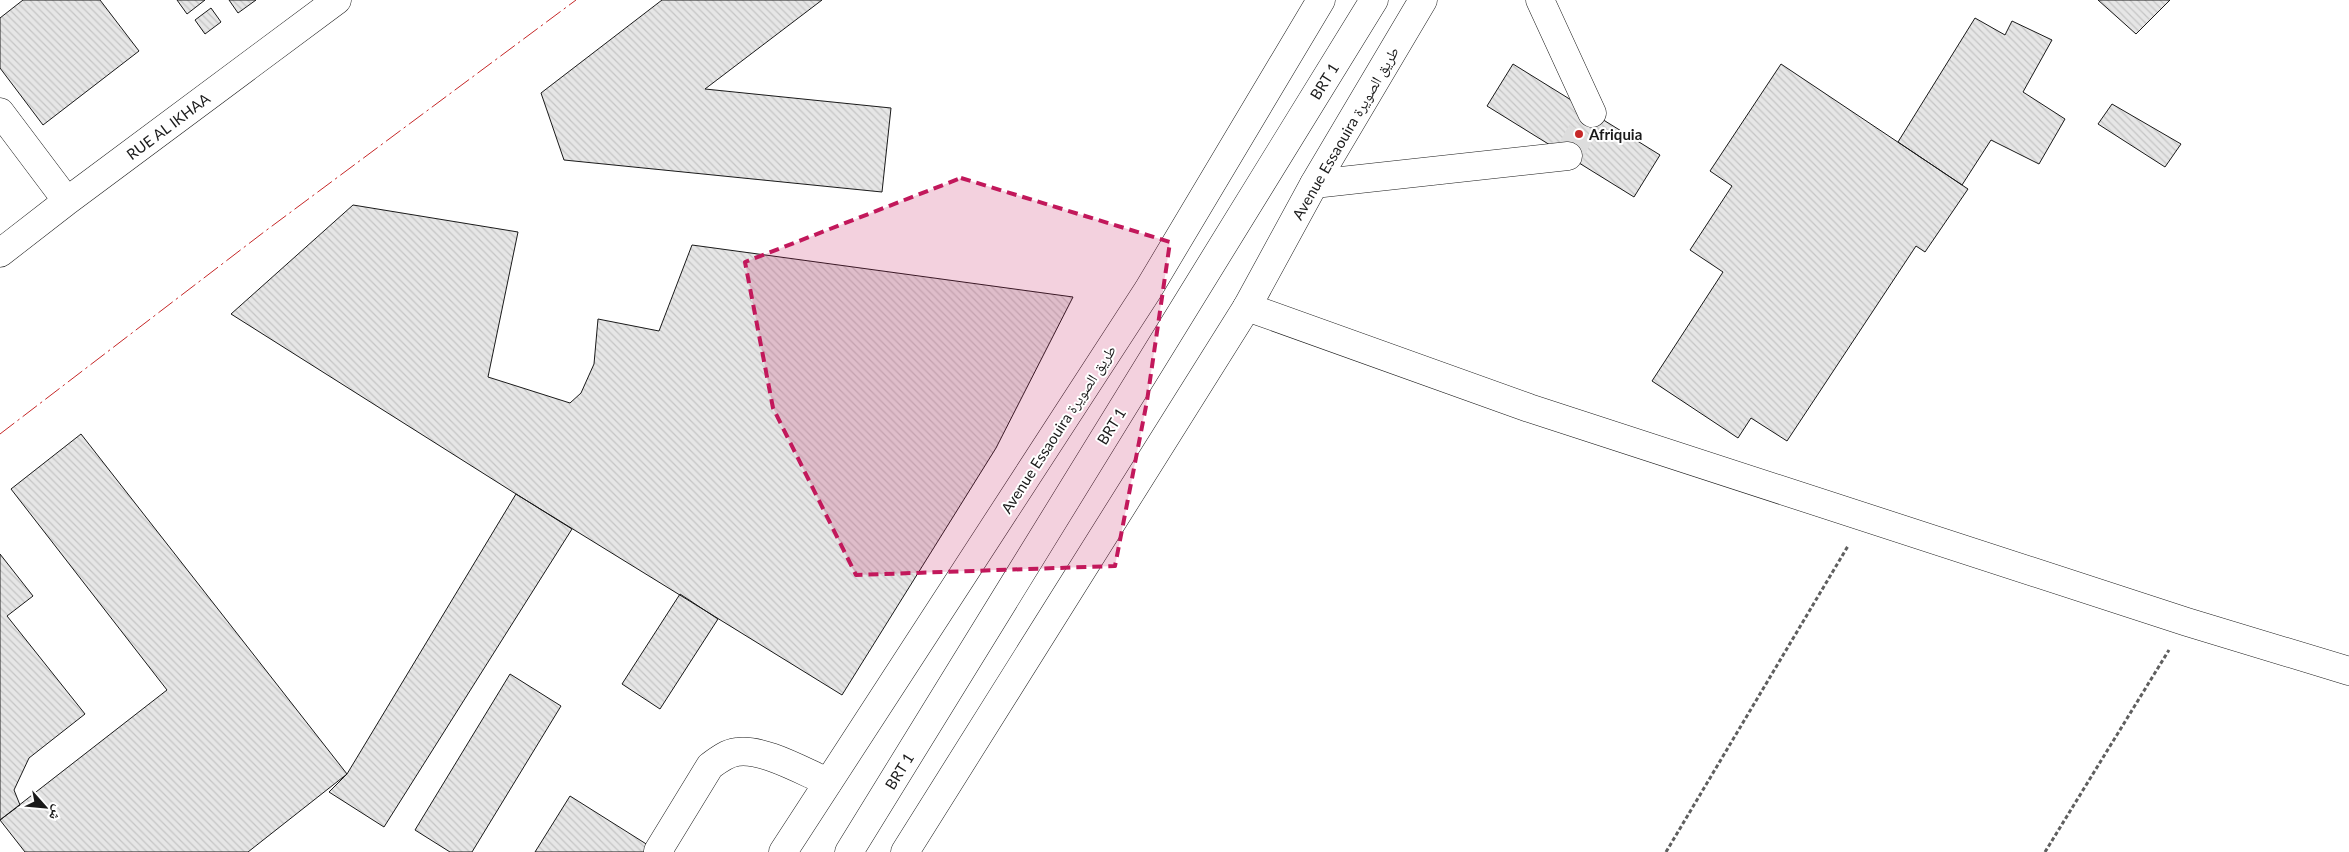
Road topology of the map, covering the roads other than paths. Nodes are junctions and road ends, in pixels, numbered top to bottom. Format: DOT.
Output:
graph roads {
  1 [pos="337,0"];
  2 [pos="1321,0"];
  3 [pos="1374,0"];
  4 [pos="1423,0"];
  5 [pos="1540,0"];
  6 [pos="0,112"];
  7 [pos="1592,113"];
  8 [pos="1568,156"];
  9 [pos="1314,184"];
  10 [pos="67,201"];
  11 [pos="0,253"];
  12 [pos="1246,307"];
  13 [pos="2349,671"];
  14 [pos="828,782"];
  15 [pos="658,851"];
  16 [pos="783,852"];
  17 [pos="849,852"];
  18 [pos="905,852"];
  1 -- 10 [label="main road, RUE AL IKHAA"];
  2 -- 14 [label="main road, Avenue Essaouira طريق الصويرة"];
  3 -- 17 [label="main road, BRT 1"];
  4 -- 9 [label="main road, Avenue Essaouira طريق الصويرة"];
  5 -- 7 [label="main road"];
  6 -- 10 [label="main road"];
  8 -- 9 [label="main road"];
  9 -- 12 [label="main road, Avenue Essaouira طريق الصويرة"];
  10 -- 11 [label="main road, RUE AL IKHAA"];
  12 -- 13 [label="main road"];
  12 -- 18 [label="main road, Avenue Essaouira طريق الصويرة"];
  14 -- 15 [label="main road"];
  14 -- 16 [label="main road, Avenue Essaouira طريق الصويرة"];
}
